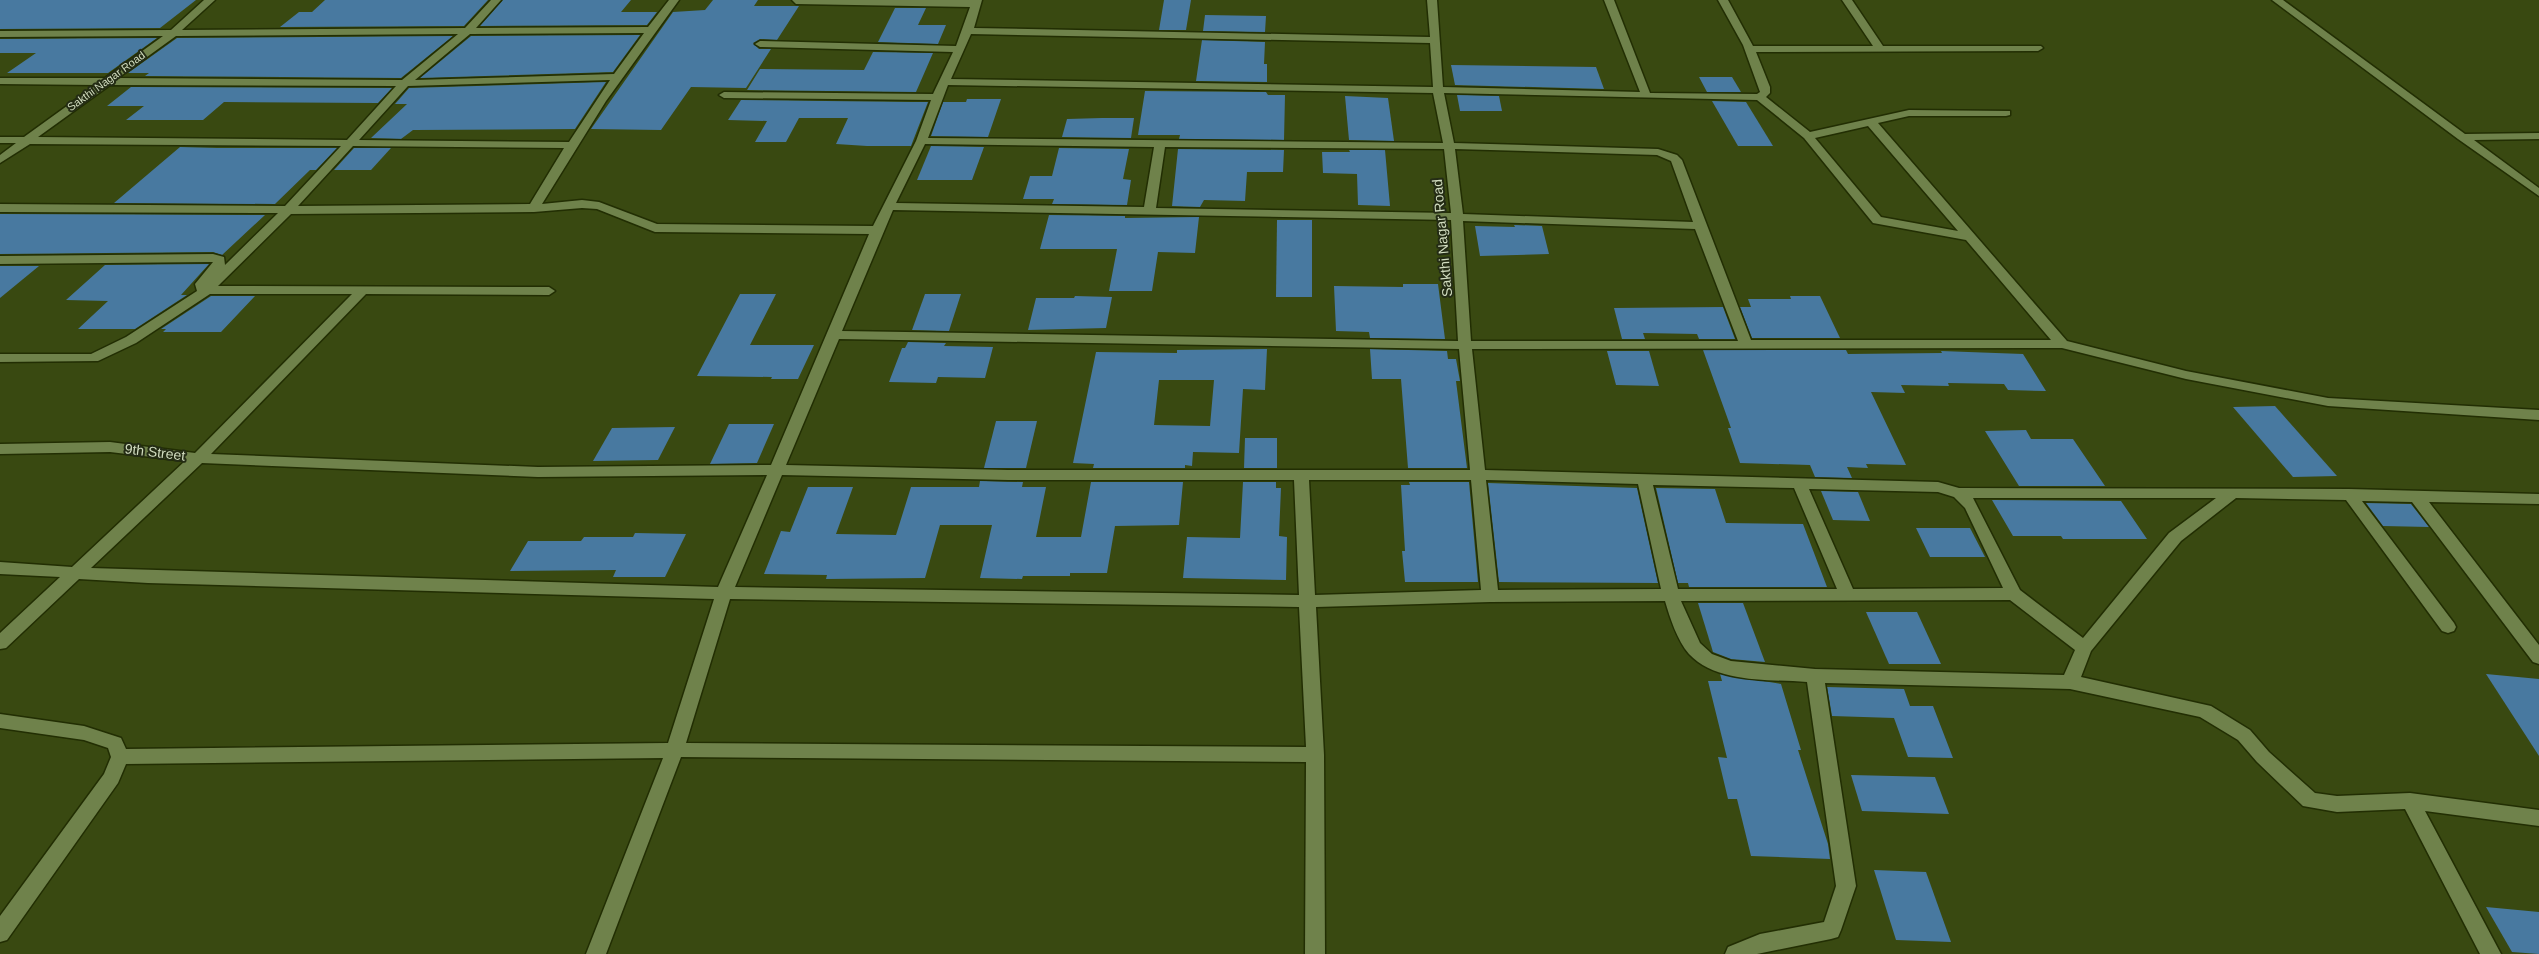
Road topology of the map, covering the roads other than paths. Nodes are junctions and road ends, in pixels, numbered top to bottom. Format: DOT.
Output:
graph roads {
  1 [pos="210,0"];
  2 [pos="496,0"];
  3 [pos="674,0"];
  4 [pos="1432,0"];
  5 [pos="1609,0"];
  6 [pos="1723,0"];
  7 [pos="1847,0"];
  8 [pos="2277,0"];
  9 [pos="796,1"];
  10 [pos="976,2"];
  11 [pos="650,30"];
  12 [pos="468,31"];
  13 [pos="968,31"];
  14 [pos="0,34"];
  15 [pos="172,34"];
  16 [pos="1434,40"];
  17 [pos="760,44"];
  18 [pos="1878,47"];
  19 [pos="2038,48"];
  20 [pos="960,49"];
  21 [pos="1750,49"];
  22 [pos="616,77"];
  23 [pos="0,81"];
  24 [pos="106,82"];
  25 [pos="945,82"];
  26 [pos="405,83"];
  27 [pos="1438,90"];
  28 [pos="724,95"];
  29 [pos="1646,95"];
  30 [pos="937,97"];
  31 [pos="1759,97"];
  32 [pos="2006,113"];
  33 [pos="1870,120"];
  34 [pos="1808,136"];
  35 [pos="2539,136"];
  36 [pos="2462,138"];
  37 [pos="0,140"];
  38 [pos="27,140"];
  39 [pos="921,141"];
  40 [pos="1160,143"];
  41 [pos="347,145"];
  42 [pos="570,145"];
  43 [pos="1449,146"];
  44 [pos="0,160"];
  45 [pos="2539,193"];
  46 [pos="890,206"];
  47 [pos="0,208"];
  48 [pos="534,208"];
  49 [pos="288,210"];
  50 [pos="1150,210"];
  51 [pos="1457,217"];
  52 [pos="1700,226"];
  53 [pos="876,230"];
  54 [pos="1970,237"];
  55 [pos="0,260"];
  56 [pos="207,290"];
  57 [pos="363,290"];
  58 [pos="549,291"];
  59 [pos="834,335"];
  60 [pos="2062,344"];
  61 [pos="1465,345"];
  62 [pos="1746,345"];
  63 [pos="0,358"];
  64 [pos="2539,415"];
  65 [pos="0,449"];
  66 [pos="198,458"];
  67 [pos="776,470"];
  68 [pos="1301,474"];
  69 [pos="1477,474"];
  70 [pos="1644,478"];
  71 [pos="1799,483"];
  72 [pos="1959,493"];
  73 [pos="2233,493"];
  74 [pos="2349,494"];
  75 [pos="2416,498"];
  76 [pos="2539,499"];
  77 [pos="0,568"];
  78 [pos="72,573"];
  79 [pos="724,593"];
  80 [pos="1848,594"];
  81 [pos="2014,594"];
  82 [pos="1670,595"];
  83 [pos="1490,596"];
  84 [pos="1308,601"];
  85 [pos="2448,627"];
  86 [pos="0,642"];
  87 [pos="2084,648"];
  88 [pos="2539,657"];
  89 [pos="1815,676"];
  90 [pos="2070,682"];
  91 [pos="0,721"];
  92 [pos="675,750"];
  93 [pos="1315,755"];
  94 [pos="120,758"];
  95 [pos="2410,801"];
  96 [pos="2539,818"];
  97 [pos="0,933"];
  98 [pos="596,954"];
  99 [pos="1316,954"];
  100 [pos="1735,954"];
  101 [pos="2491,954"];
  1 -- 15 [label="street, Sakthi Nagar Road"];
  2 -- 12 [label="street"];
  3 -- 11 [label="street"];
  4 -- 16 [label="street, Sakthi Nagar Road"];
  5 -- 29 [label="street"];
  6 -- 21 [label="street"];
  7 -- 18 [label="street"];
  8 -- 36 [label="street"];
  9 -- 10 [label="street"];
  10 -- 13 [label="street"];
  11 -- 12 [label="street"];
  11 -- 22 [label="street"];
  12 -- 15 [label="street"];
  12 -- 26 [label="street"];
  13 -- 16 [label="street"];
  13 -- 20 [label="street"];
  14 -- 15 [label="street"];
  15 -- 24 [label="street, Sakthi Nagar Road"];
  16 -- 27 [label="street, Sakthi Nagar Road"];
  17 -- 20 [label="street"];
  18 -- 19 [label="street"];
  18 -- 21 [label="street"];
  20 -- 25 [label="street"];
  21 -- 31 [label="street"];
  22 -- 26 [label="street"];
  22 -- 42 [label="street"];
  23 -- 24 [label="street"];
  24 -- 26 [label="street"];
  24 -- 38 [label="street, Sakthi Nagar Road"];
  25 -- 27 [label="street"];
  25 -- 30 [label="street"];
  26 -- 41 [label="street"];
  27 -- 29 [label="street"];
  27 -- 43 [label="street, Sakthi Nagar Road"];
  28 -- 30 [label="street"];
  29 -- 31 [label="street"];
  30 -- 39 [label="street"];
  31 -- 34 [label="street"];
  32 -- 33 [label="street"];
  33 -- 34 [label="street"];
  33 -- 54 [label="street"];
  34 -- 54 [label="street"];
  35 -- 36 [label="street"];
  36 -- 45 [label="street"];
  37 -- 38 [label="street"];
  38 -- 41 [label="street"];
  38 -- 44 [label="street, Sakthi Nagar Road"];
  39 -- 40 [label="street"];
  39 -- 46 [label="street"];
  40 -- 43 [label="street"];
  40 -- 50 [label="street"];
  41 -- 42 [label="street"];
  41 -- 49 [label="street"];
  42 -- 48 [label="street"];
  43 -- 51 [label="street, Sakthi Nagar Road"];
  43 -- 52 [label="street"];
  46 -- 50 [label="street"];
  46 -- 53 [label="street"];
  47 -- 49 [label="street"];
  48 -- 49 [label="street"];
  48 -- 53 [label="street"];
  49 -- 56 [label="street"];
  50 -- 51 [label="street"];
  51 -- 52 [label="street"];
  51 -- 61 [label="street, Sakthi Nagar Road"];
  52 -- 62 [label="street"];
  53 -- 59 [label="street"];
  54 -- 60 [label="street"];
  55 -- 56 [label="street"];
  56 -- 57 [label="street"];
  56 -- 63 [label="street"];
  57 -- 58 [label="street"];
  57 -- 66 [label="street"];
  59 -- 61 [label="street"];
  59 -- 67 [label="street"];
  60 -- 62 [label="street"];
  60 -- 64 [label="street"];
  61 -- 62 [label="street"];
  61 -- 69 [label="street, Sakthi Nagar Road"];
  65 -- 66 [label="street, 9th Street"];
  66 -- 67 [label="street"];
  66 -- 78 [label="street, 9th Street"];
  67 -- 68 [label="street"];
  67 -- 79 [label="street"];
  68 -- 69 [label="street"];
  68 -- 84 [label="street"];
  69 -- 70 [label="street"];
  69 -- 83 [label="street, Sakthi Nagar Road"];
  70 -- 71 [label="street"];
  70 -- 82 [label="street"];
  71 -- 72 [label="street"];
  71 -- 80 [label="street"];
  72 -- 73 [label="street"];
  72 -- 81 [label="street"];
  73 -- 74 [label="street"];
  73 -- 87 [label="street"];
  74 -- 75 [label="street"];
  74 -- 85 [label="street"];
  75 -- 76 [label="street"];
  75 -- 88 [label="street"];
  77 -- 78 [label="street"];
  78 -- 79 [label="street"];
  78 -- 86 [label="street, 9th Street"];
  79 -- 84 [label="street"];
  79 -- 92 [label="street"];
  80 -- 81 [label="street"];
  80 -- 82 [label="street"];
  81 -- 87 [label="street"];
  82 -- 83 [label="street"];
  82 -- 89 [label="street"];
  83 -- 84 [label="street"];
  84 -- 93 [label="street"];
  87 -- 90 [label="street"];
  89 -- 90 [label="street"];
  89 -- 100 [label="street"];
  90 -- 95 [label="street"];
  91 -- 94 [label="street"];
  92 -- 93 [label="street"];
  92 -- 94 [label="street"];
  92 -- 98 [label="street"];
  93 -- 99 [label="street"];
  94 -- 97 [label="street"];
  95 -- 96 [label="street"];
  95 -- 101 [label="street"];
}
